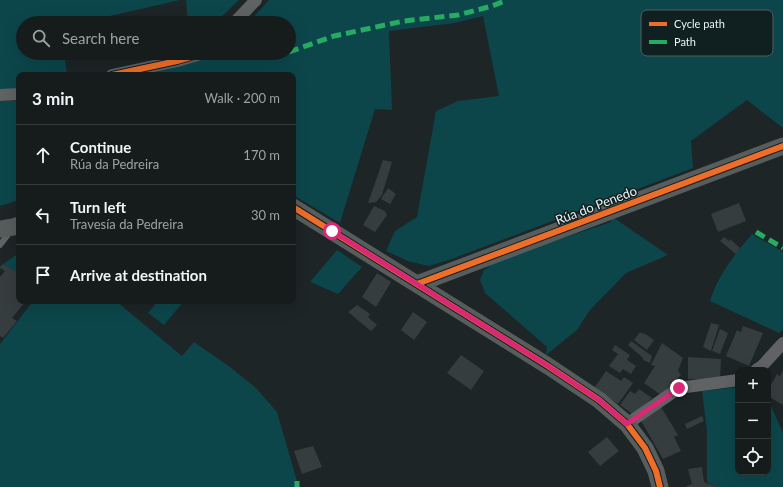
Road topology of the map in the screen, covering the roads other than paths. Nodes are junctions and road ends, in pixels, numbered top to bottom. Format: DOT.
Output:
graph roads {
  1 [pos="256,0"];
  2 [pos="241,16"];
  3 [pos="181,60"];
  4 [pos="126,72"];
  5 [pos="16,94"];
  6 [pos="0,95"];
  7 [pos="783,146"];
  8 [pos="296,209"];
  9 [pos="11,227"];
  10 [pos="0,245"];
  11 [pos="417,284"];
  12 [pos="783,343"];
  13 [pos="760,367"];
  14 [pos="735,380"];
  15 [pos="627,424"];
  16 [pos="660,487"];
  1 -- 2 [label="street"];
  3 -- 4 [label="street"];
  5 -- 6 [label="street"];
  7 -- 11 [label="street, Rúa do Penedo"];
  8 -- 11 [label="street"];
  9 -- 10 [label="lane"];
  11 -- 15 [label="street"];
  12 -- 13 [label="street"];
  14 -- 15 [label="street"];
  15 -- 16 [label="street"];
}
